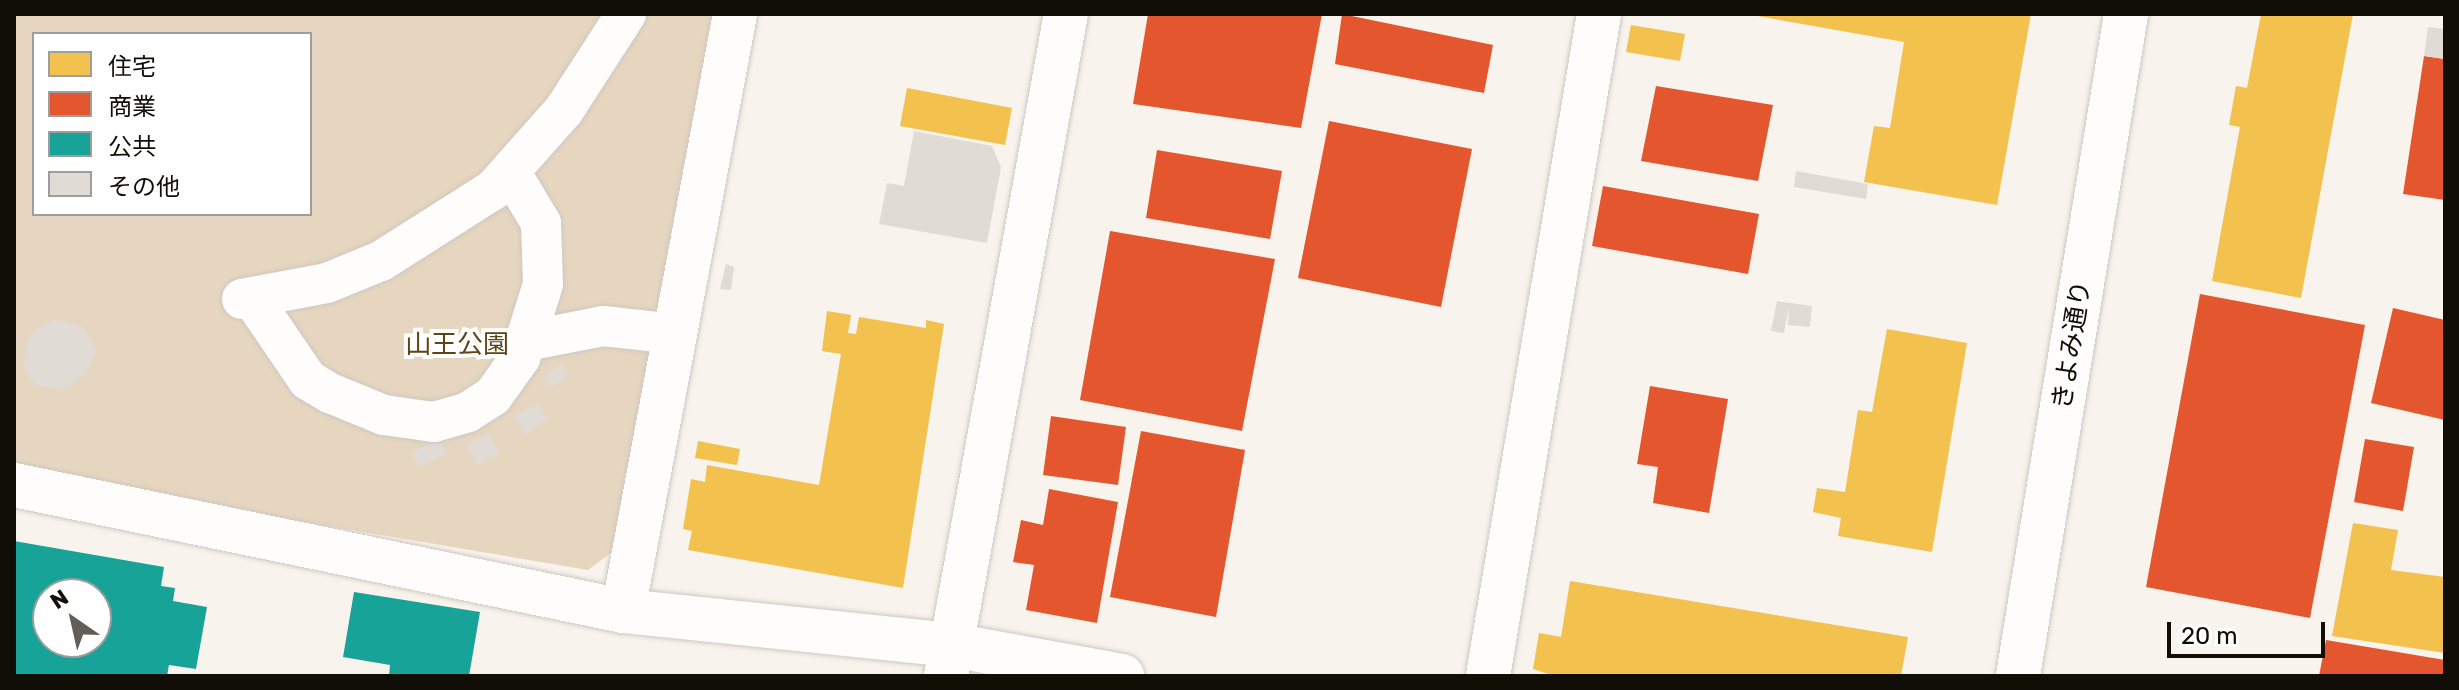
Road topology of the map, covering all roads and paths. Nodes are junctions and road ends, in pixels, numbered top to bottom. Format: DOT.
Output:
graph roads {
  1 [pos="626,14"];
  2 [pos="735,14"];
  3 [pos="1066,14"];
  4 [pos="1599,14"];
  5 [pos="2126,14"];
  6 [pos="511,173"];
  7 [pos="657,332"];
  8 [pos="527,341"];
  9 [pos="14,485"];
  10 [pos="623,611"];
  11 [pos="949,661"];
  12 [pos="1122,676"];
  13 [pos="1488,676"];
  14 [pos="2018,676"];
  1 -- 6 [label="street"];
  2 -- 10 [label="street"];
  3 -- 11 [label="street"];
  4 -- 13 [label="street"];
  5 -- 14 [label="street, きよみ通り"];
  6 -- 8 [label="street"];
  6 -- 8 [label="street"];
  7 -- 8 [label="street"];
  9 -- 10 [label="street"];
  10 -- 11 [label="street"];
  11 -- 12 [label="street"];
}
